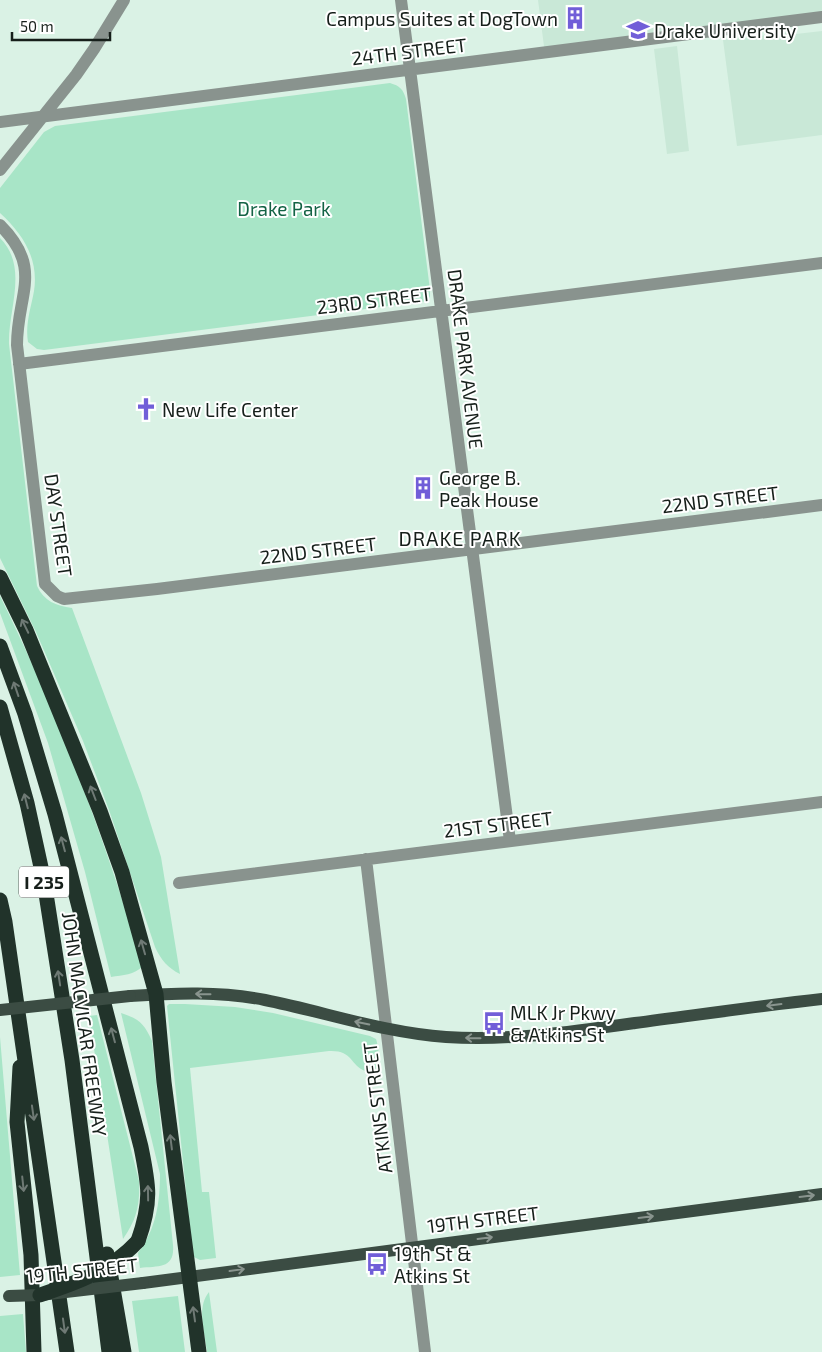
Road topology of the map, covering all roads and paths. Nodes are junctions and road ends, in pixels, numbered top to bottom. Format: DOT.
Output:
graph roads {
  1 [pos="401,0"];
  2 [pos="119,3"];
  3 [pos="822,17"];
  4 [pos="410,70"];
  5 [pos="43,116"];
  6 [pos="0,122"];
  7 [pos="0,170"];
  8 [pos="0,225"];
  9 [pos="822,263"];
  10 [pos="441,310"];
  11 [pos="19,364"];
  12 [pos="822,505"];
  13 [pos="472,549"];
  14 [pos="0,577"];
  15 [pos="57,596"];
  16 [pos="0,646"];
  17 [pos="0,707"];
  18 [pos="822,802"];
  19 [pos="510,841"];
  20 [pos="366,859"];
  21 [pos="179,883"];
  22 [pos="0,900"];
  23 [pos="156,994"];
  24 [pos="822,999"];
  25 [pos="0,1010"];
  26 [pos="387,1028"];
  27 [pos="21,1030"];
  28 [pos="72,1060"];
  29 [pos="822,1194"];
  30 [pos="412,1248"];
  31 [pos="189,1277"];
  32 [pos="40,1294"];
  33 [pos="4,1297"];
  34 [pos="34,1352"];
  35 [pos="68,1352"];
  36 [pos="109,1352"];
  37 [pos="124,1352"];
  38 [pos="199,1352"];
  39 [pos="425,1352"];
  1 -- 4 [label="street, DRAKE PARK AVENUE"];
  2 -- 5 [label="street"];
  3 -- 4 [label="street, 24TH STREET"];
  4 -- 5 [label="street, 24TH STREET"];
  4 -- 10 [label="street, DRAKE PARK AVENUE"];
  5 -- 6 [label="street, 24TH STREET"];
  5 -- 7 [label="street"];
  8 -- 11 [label="street, DAY STREET"];
  9 -- 10 [label="street, 23RD STREET"];
  10 -- 11 [label="street, 23RD STREET"];
  10 -- 13 [label="street, DRAKE PARK AVENUE"];
  11 -- 15 [label="street, DAY STREET"];
  12 -- 13 [label="street, 22ND STREET"];
  13 -- 15 [label="street, 22ND STREET"];
  13 -- 19 [label="street, DRAKE PARK AVENUE"];
  23 -- 14 [label="highway, one-way"];
  32 -- 16 [label="highway, one-way, bridge"];
  28 -- 17 [label="highway, JOHN MACVICAR FREEWAY / I 235, one-way"];
  18 -- 19 [label="street, 21ST STREET"];
  19 -- 20 [label="street, 21ST STREET"];
  20 -- 21 [label="street, 21ST STREET"];
  20 -- 26 [label="street, ATKINS STREET"];
  22 -- 27 [label="highway, I 235"];
  23 -- 25 [label="main road, bridge"];
  26 -- 23 [label="main road, one-way"];
  31 -- 23 [label="highway, one-way"];
  24 -- 26 [label="main road, one-way"];
  26 -- 30 [label="street, ATKINS STREET"];
  27 -- 34 [label="highway, one-way"];
  27 -- 35 [label="highway, I 235, one-way"];
  28 -- 36 [label="highway, JOHN MACVICAR FREEWAY / I 235"];
  28 -- 37 [label="highway"];
  30 -- 29 [label="main road, 19TH STREET, one-way"];
  31 -- 30 [label="main road, 19TH STREET, one-way"];
  30 -- 39 [label="street, ATKINS STREET"];
  31 -- 32 [label="main road, 19TH STREET, bridge"];
  38 -- 31 [label="highway, one-way"];
  32 -- 33 [label="main road, 19TH STREET, bridge"];
}
